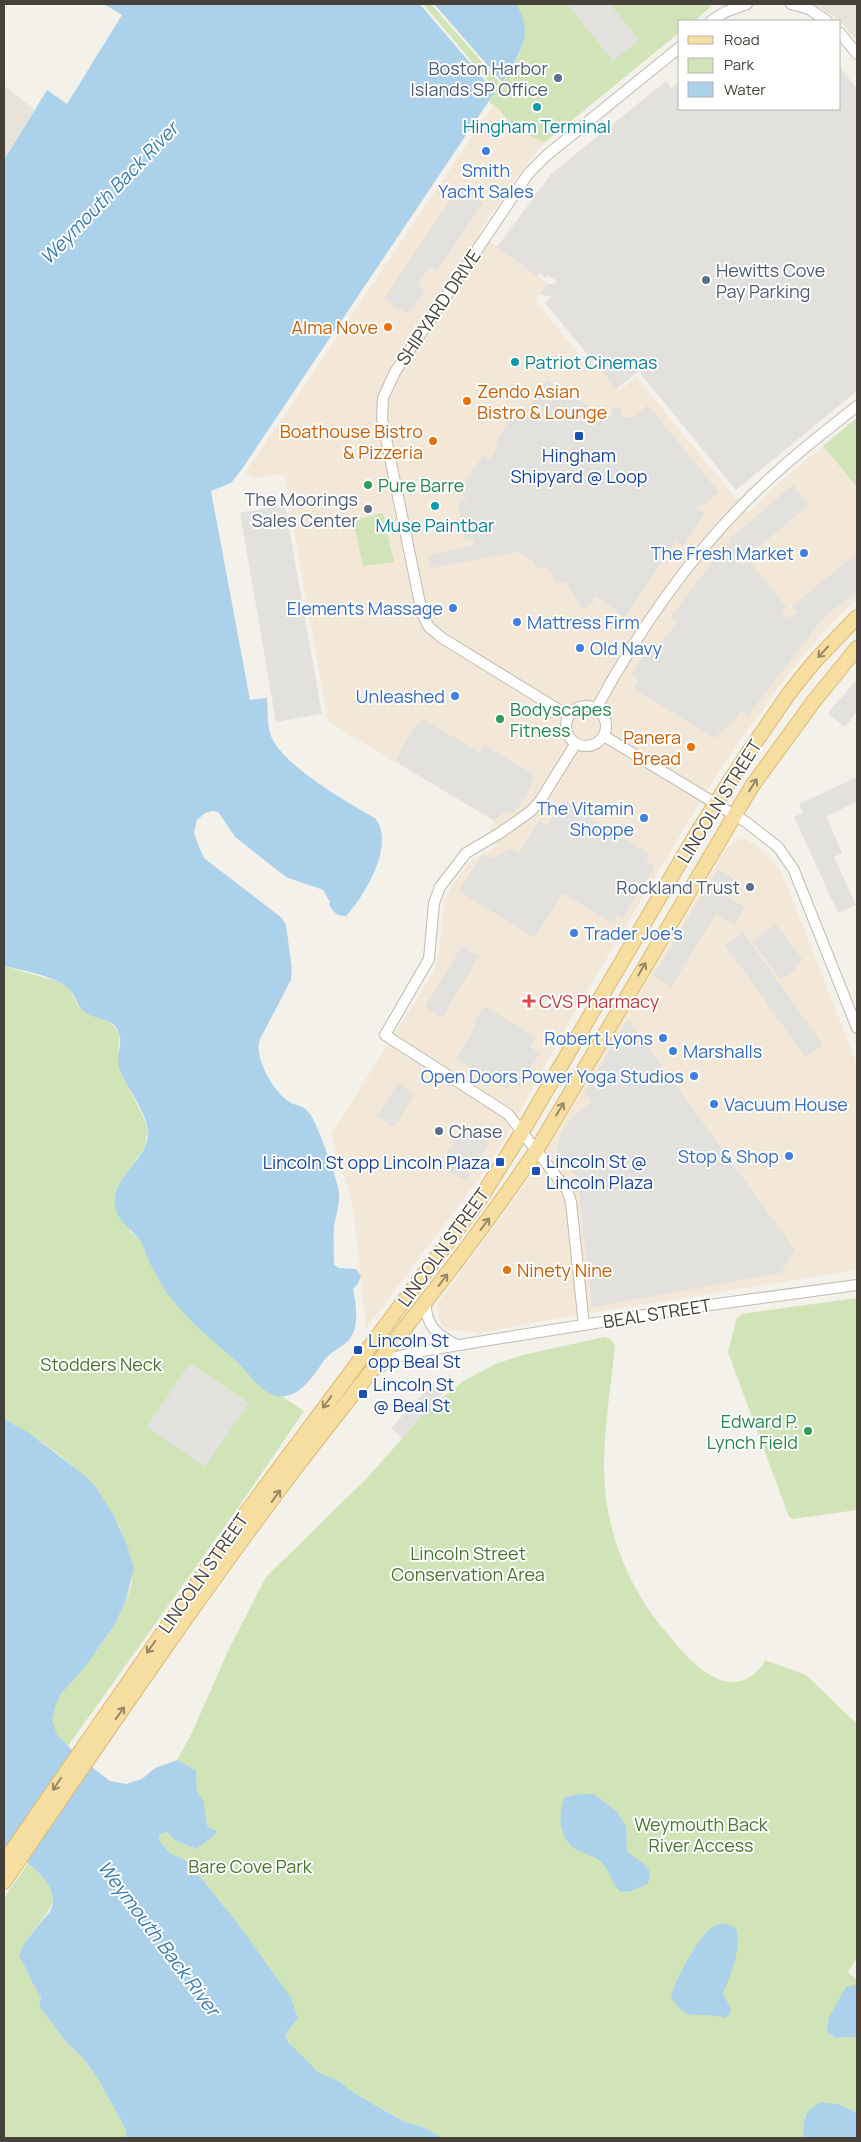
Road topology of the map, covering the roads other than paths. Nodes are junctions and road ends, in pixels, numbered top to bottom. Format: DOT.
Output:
graph roads {
  1 [pos="747,4"];
  2 [pos="791,4"];
  3 [pos="822,4"];
  4 [pos="816,14"];
  5 [pos="713,20"];
  6 [pos="825,20"];
  7 [pos="841,34"];
  8 [pos="678,48"];
  9 [pos="857,54"];
  10 [pos="857,406"];
  11 [pos="857,617"];
  12 [pos="857,648"];
  13 [pos="596,709"];
  14 [pos="569,716"];
  15 [pos="604,736"];
  16 [pos="576,743"];
  17 [pos="715,804"];
  18 [pos="734,815"];
  19 [pos="857,1028"];
  20 [pos="522,1132"];
  21 [pos="536,1152"];
  22 [pos="857,1285"];
  23 [pos="426,1302"];
  24 [pos="584,1325"];
  25 [pos="457,1345"];
  26 [pos="370,1373"];
  27 [pos="88,1749"];
  28 [pos="9,1864"];
  29 [pos="4,1882"];
  1 -- 5 [label="street"];
  2 -- 4 [label="street"];
  3 -- 4 [label="street"];
  4 -- 6 [label="street"];
  7 -- 9 [label="street"];
  8 -- 14 [label="street, SHIPYARD DRIVE"];
  10 -- 13 [label="street"];
  11 -- 17 [label="main road, LINCOLN STREET, one-way"];
  18 -- 12 [label="main road, LINCOLN STREET, one-way"];
  13 -- 14 [label="street"];
  13 -- 15 [label="street"];
  14 -- 16 [label="street"];
  15 -- 16 [label="street"];
  15 -- 17 [label="street"];
  16 -- 20 [label="street"];
  17 -- 18 [label="street"];
  17 -- 20 [label="main road, LINCOLN STREET"];
  18 -- 19 [label="street"];
  21 -- 18 [label="main road, LINCOLN STREET, one-way"];
  20 -- 21 [label="street"];
  20 -- 27 [label="main road, LINCOLN STREET, one-way"];
  23 -- 21 [label="main road, LINCOLN STREET, one-way"];
  21 -- 24 [label="street"];
  22 -- 24 [label="street, BEAL STREET"];
  23 -- 25 [label="street"];
  23 -- 26 [label="main road, LINCOLN STREET"];
  24 -- 25 [label="street, BEAL STREET"];
  25 -- 26 [label="street, BEAL STREET"];
  27 -- 26 [label="main road, LINCOLN STREET, one-way"];
  27 -- 28 [label="main road, LINCOLN STREET"];
  28 -- 29 [label="main road, LINCOLN STREET"];
}
